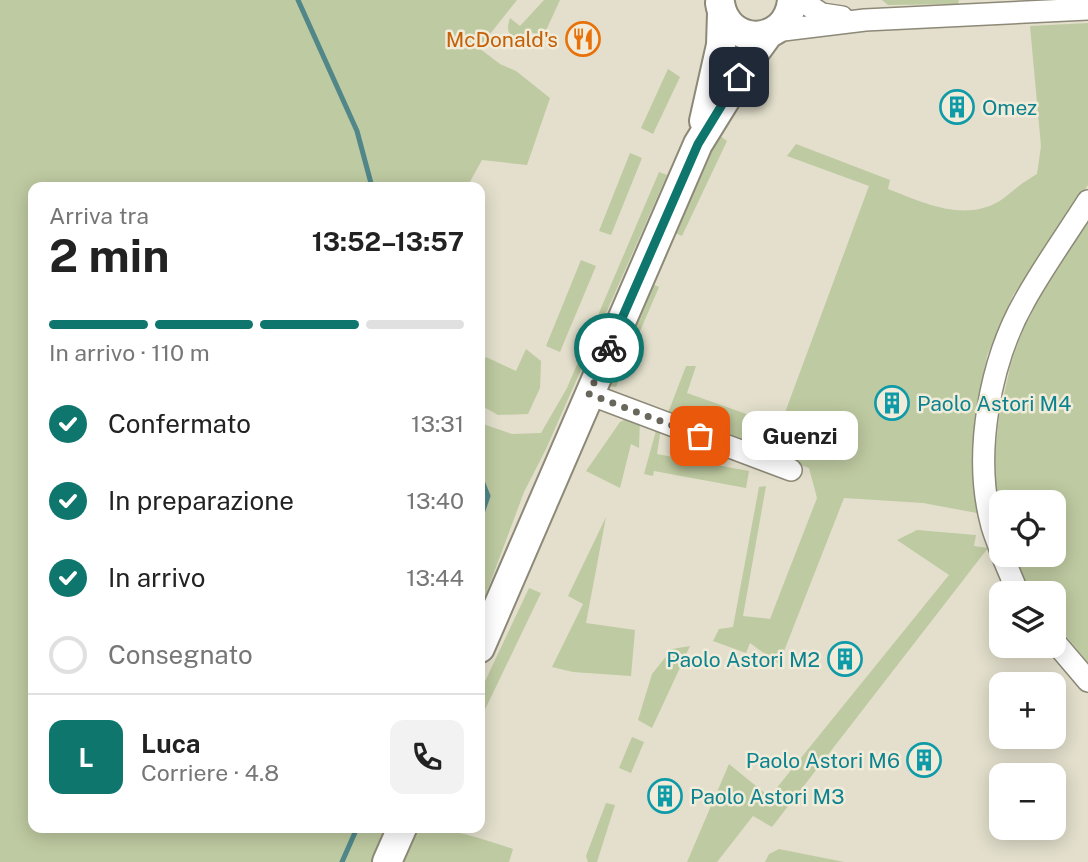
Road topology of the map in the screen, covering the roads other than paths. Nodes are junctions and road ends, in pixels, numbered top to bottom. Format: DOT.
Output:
graph roads {
  1 [pos="792,0"];
  2 [pos="800,0"];
  3 [pos="721,7"];
  4 [pos="1088,9"];
  5 [pos="865,20"];
  6 [pos="772,32"];
  7 [pos="698,144"];
  8 [pos="1088,201"];
  9 [pos="589,394"];
  10 [pos="791,470"];
  11 [pos="989,514"];
  12 [pos="485,636"];
  13 [pos="1066,656"];
  14 [pos="1088,681"];
  1 -- 6 [label="main road"];
  2 -- 5 [label="street"];
  3 -- 6 [label="main road"];
  3 -- 7 [label="main road"];
  4 -- 5 [label="street"];
  5 -- 6 [label="street"];
  6 -- 7 [label="main road"];
  7 -- 9 [label="main road"];
  8 -- 11 [label="street"];
  9 -- 10 [label="street"];
  9 -- 12 [label="main road"];
  13 -- 14 [label="street"];
}
